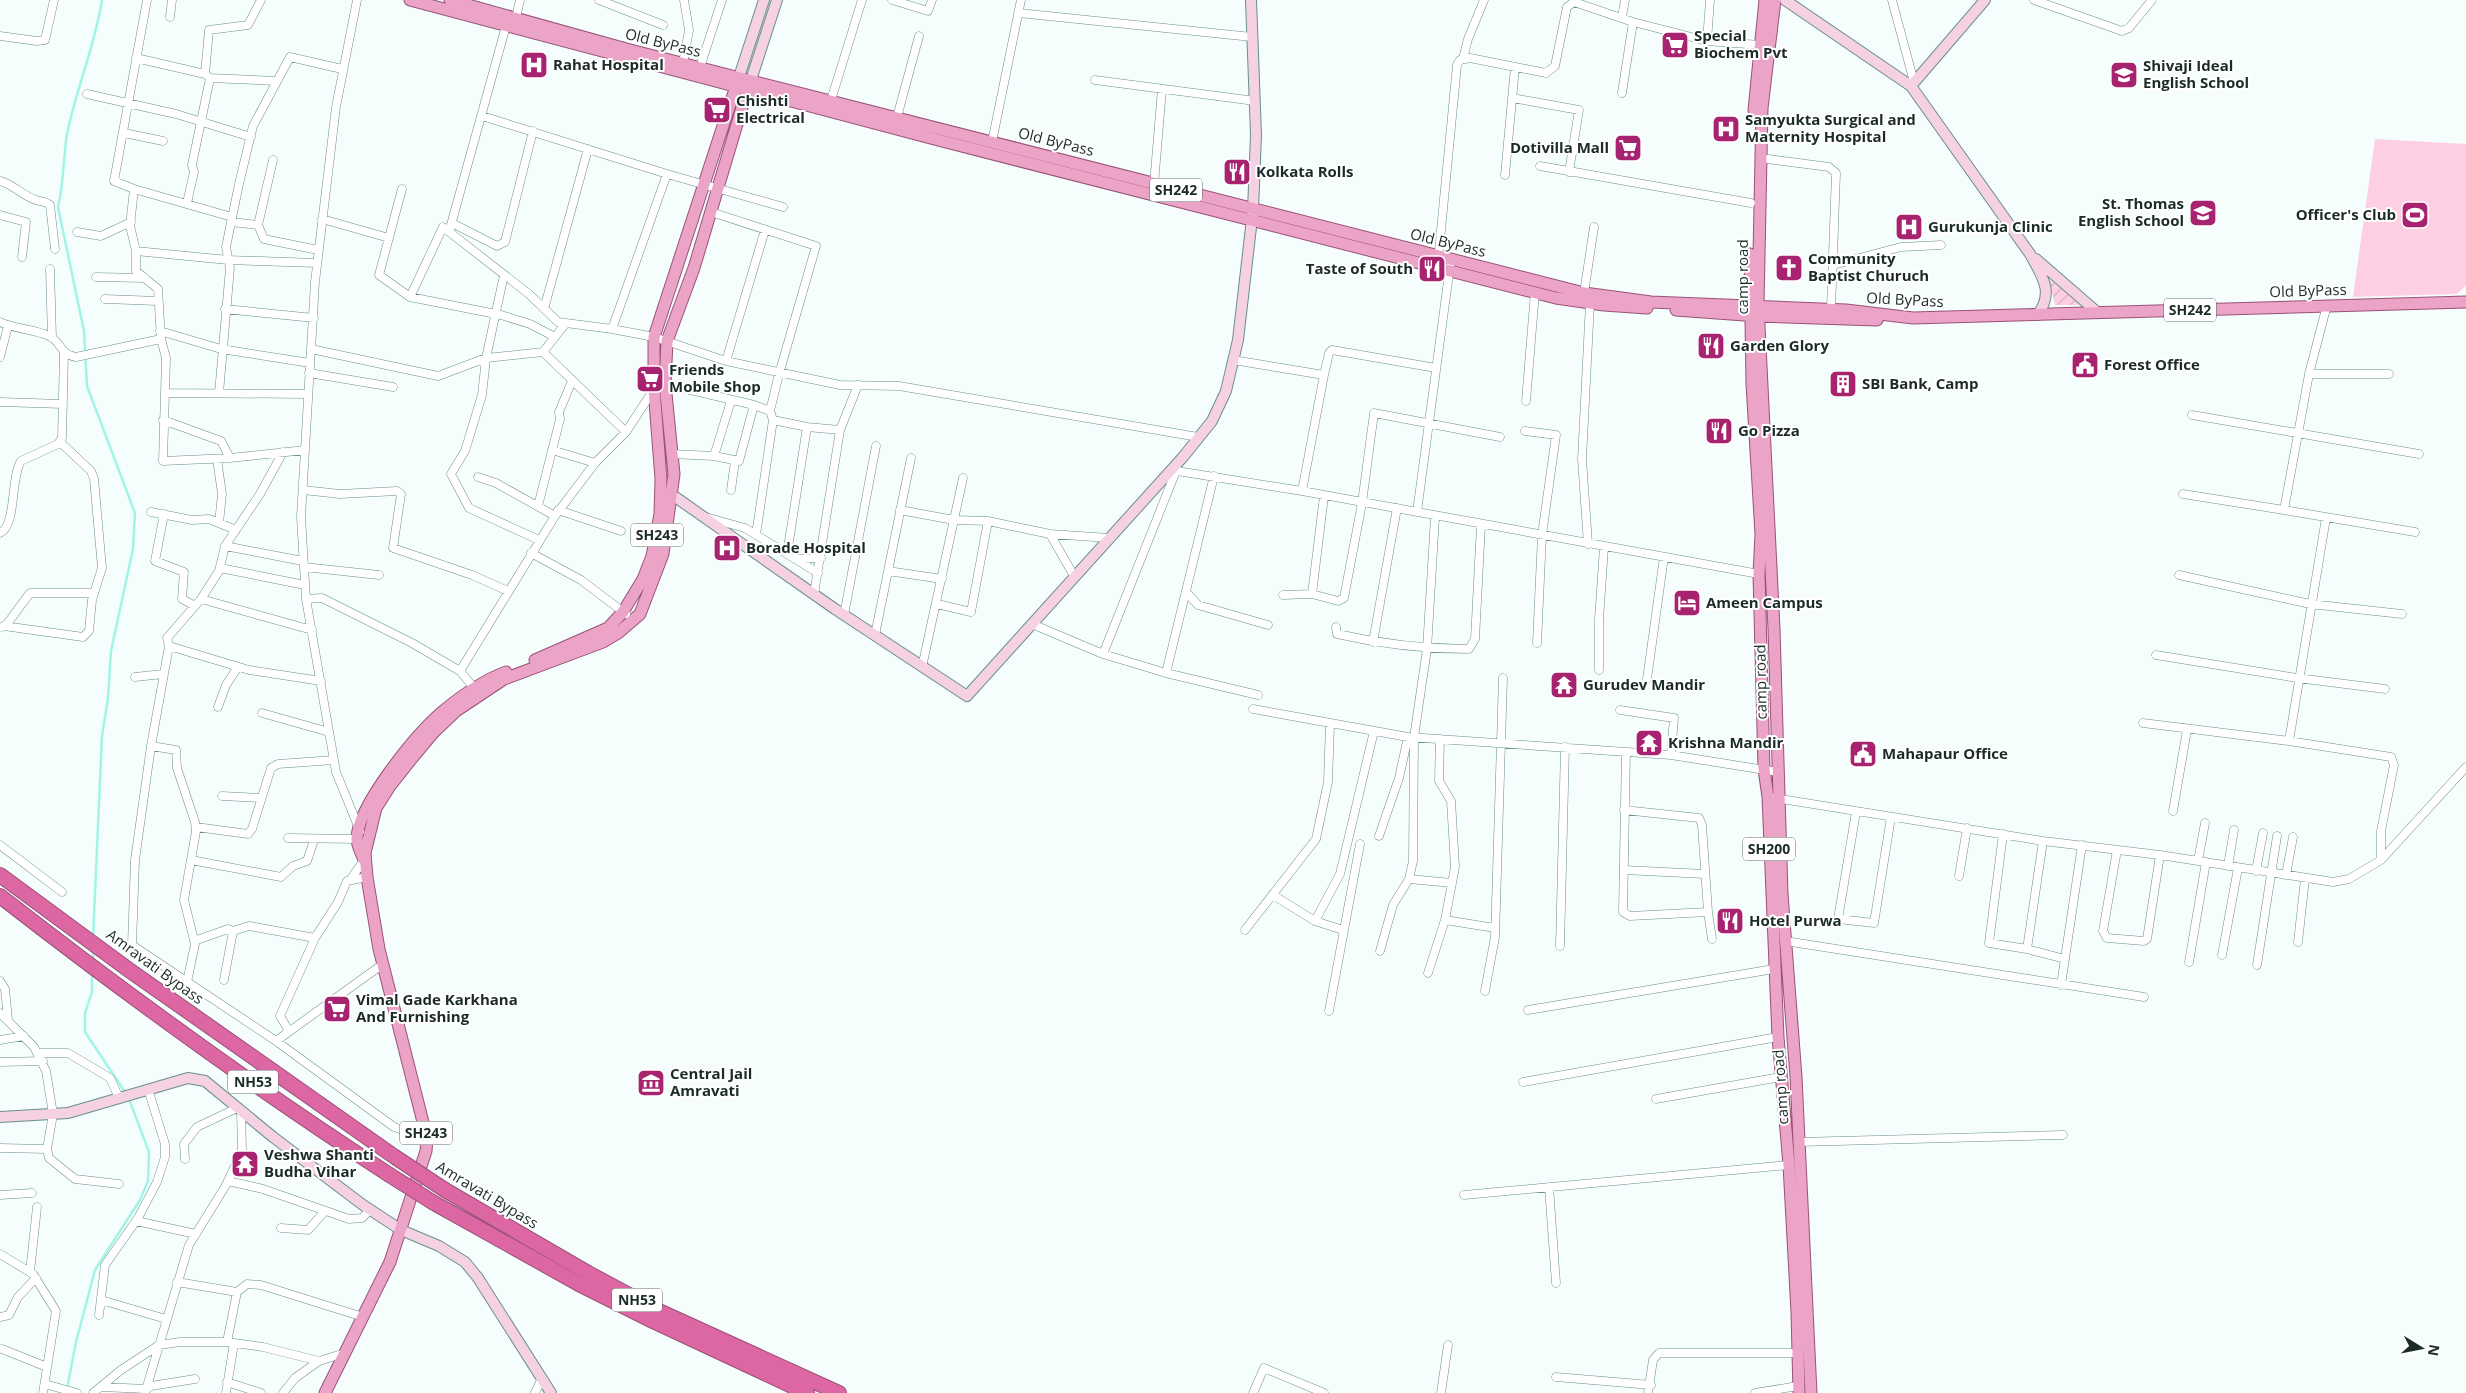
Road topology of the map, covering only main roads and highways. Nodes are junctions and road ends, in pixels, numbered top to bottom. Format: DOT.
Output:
graph roads {
  1 [pos="410,0"];
  2 [pos="1765,0"];
  3 [pos="1775,0"];
  4 [pos="457,1"];
  5 [pos="512,24"];
  6 [pos="737,82"];
  7 [pos="749,84"];
  8 [pos="1126,181"];
  9 [pos="1252,215"];
  10 [pos="1450,265"];
  11 [pos="2464,300"];
  12 [pos="1754,311"];
  13 [pos="1914,318"];
  14 [pos="660,387"];
  15 [pos="1774,798"];
  16 [pos="361,836"];
  17 [pos="0,875"];
  18 [pos="0,896"];
  19 [pos="1799,1389"];
  20 [pos="325,1393"];
  21 [pos="807,1393"];
  22 [pos="838,1393"];
  23 [pos="1811,1393"];
  1 -- 5 [label="main road"];
  2 -- 12 [label="main road, camp road / SH200"];
  3 -- 12 [label="main road, camp road / SH200"];
  4 -- 5 [label="main road, Old ByPass / SH242"];
  5 -- 6 [label="main road"];
  5 -- 6 [label="main road, Old ByPass / SH242"];
  6 -- 7 [label="main road, Old ByPass / SH242"];
  6 -- 14 [label="main road, SH243"];
  7 -- 8 [label="main road"];
  7 -- 8 [label="main road, Old ByPass / SH242"];
  7 -- 14 [label="main road, SH243"];
  8 -- 9 [label="main road"];
  8 -- 9 [label="main road, Old ByPass / SH242"];
  9 -- 10 [label="main road, Old ByPass / SH242"];
  10 -- 12 [label="main road, Old ByPass / SH242"];
  10 -- 12 [label="main road"];
  11 -- 13 [label="main road, Old ByPass / SH242"];
  12 -- 13 [label="main road"];
  12 -- 13 [label="main road, Old ByPass / SH242"];
  12 -- 15 [label="main road, camp road / SH200"];
  12 -- 15 [label="main road, camp road / SH200"];
  14 -- 16 [label="main road, SH243"];
  14 -- 16 [label="main road, SH243"];
  15 -- 19 [label="main road, camp road / SH200"];
  15 -- 23 [label="main road, camp road / SH200"];
  16 -- 20 [label="main road, SH243"];
  17 -- 22 [label="highway, Amravati Bypass / NH53, bridge"];
  18 -- 21 [label="highway, Amravati Bypass / NH53, bridge"];
}
